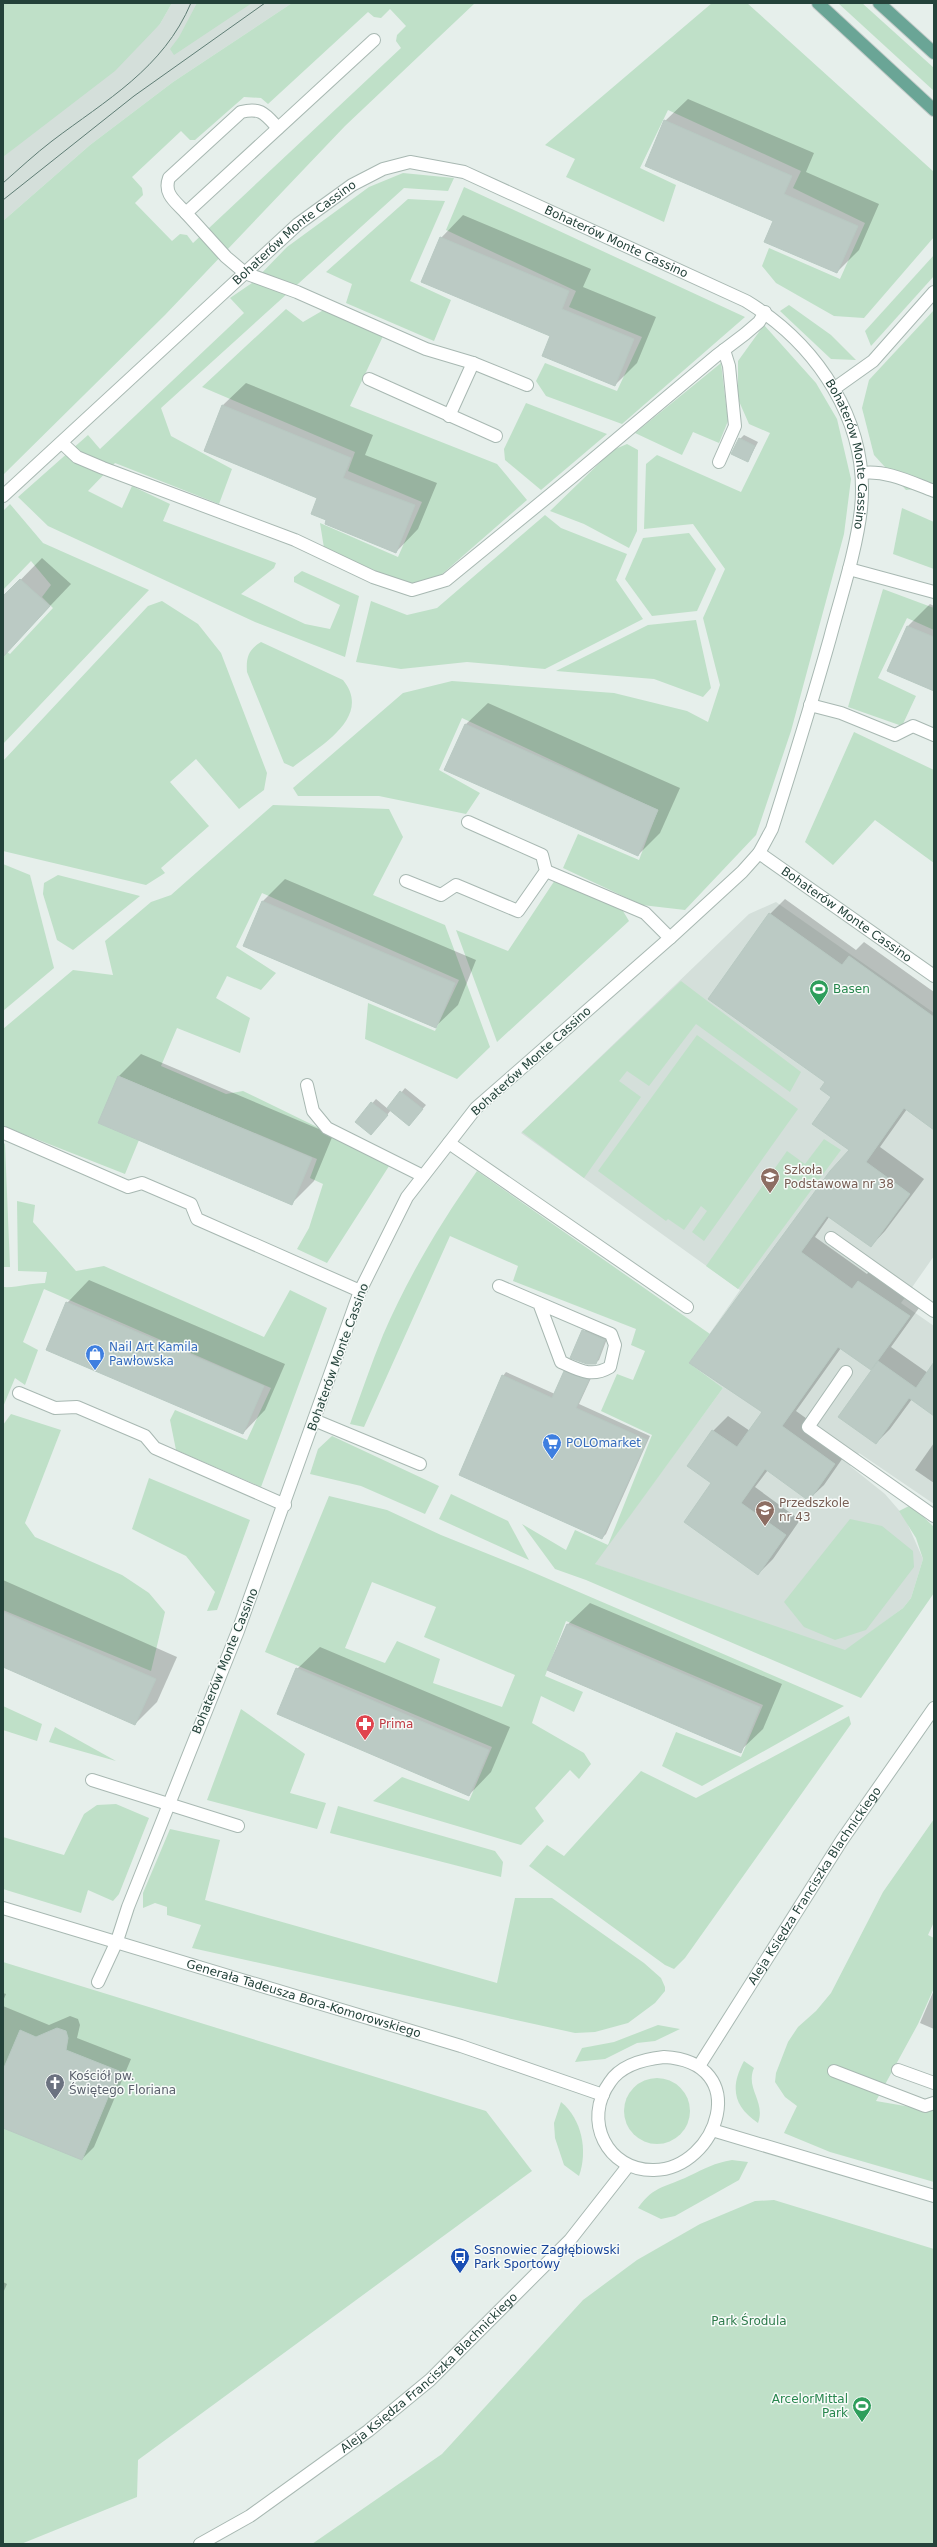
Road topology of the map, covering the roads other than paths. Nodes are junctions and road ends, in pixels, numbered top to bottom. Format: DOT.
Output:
graph roads {
  1 [pos="818,3"];
  2 [pos="879,3"];
  3 [pos="374,40"];
  4 [pos="934,53"];
  5 [pos="934,110"];
  6 [pos="278,128"];
  7 [pos="186,213"];
  8 [pos="245,273"];
  9 [pos="934,292"];
  10 [pos="765,312"];
  11 [pos="724,350"];
  12 [pos="473,363"];
  13 [pos="369,379"];
  14 [pos="526,385"];
  15 [pos="835,388"];
  16 [pos="449,416"];
  17 [pos="496,436"];
  18 [pos="62,443"];
  19 [pos="719,462"];
  20 [pos="862,473"];
  21 [pos="934,491"];
  22 [pos="3,496"];
  23 [pos="849,569"];
  24 [pos="934,592"];
  25 [pos="810,705"];
  26 [pos="934,735"];
  27 [pos="468,822"];
  28 [pos="759,853"];
  29 [pos="546,871"];
  30 [pos="406,881"];
  31 [pos="670,938"];
  32 [pos="934,976"];
  33 [pos="307,1085"];
  34 [pos="4,1133"];
  35 [pos="449,1143"];
  36 [pos="423,1176"];
  37 [pos="831,1238"];
  38 [pos="498,1286"];
  39 [pos="360,1291"];
  40 [pos="539,1303"];
  41 [pos="687,1307"];
  42 [pos="934,1311"];
  43 [pos="846,1372"];
  44 [pos="19,1393"];
  45 [pos="314,1420"];
  46 [pos="420,1464"];
  47 [pos="285,1505"];
  48 [pos="934,1516"];
  49 [pos="934,1708"];
  50 [pos="92,1780"];
  51 [pos="170,1803"];
  52 [pos="238,1826"];
  53 [pos="3,1908"];
  54 [pos="117,1941"];
  55 [pos="98,1982"];
  56 [pos="699,2066"];
  57 [pos="898,2070"];
  58 [pos="834,2071"];
  59 [pos="934,2083"];
  60 [pos="603,2095"];
  61 [pos="934,2103"];
  62 [pos="712,2130"];
  63 [pos="628,2166"];
  64 [pos="934,2196"];
  65 [pos="200,2544"];
  1 -- 5 [label="main road"];
  2 -- 4 [label="main road"];
  3 -- 6 [label="street"];
  6 -- 7 [label="street"];
  6 -- 7 [label="street"];
  7 -- 8 [label="street"];
  8 -- 10 [label="street, Bohaterów Monte Cassino"];
  8 -- 12 [label="street"];
  8 -- 18 [label="street, Bohaterów Monte Cassino"];
  9 -- 15 [label="street"];
  10 -- 11 [label="street"];
  10 -- 15 [label="street, Bohaterów Monte Cassino"];
  11 -- 18 [label="street"];
  11 -- 19 [label="street"];
  12 -- 14 [label="street"];
  12 -- 16 [label="street"];
  13 -- 16 [label="street"];
  15 -- 20 [label="street, Bohaterów Monte Cassino"];
  16 -- 17 [label="street"];
  18 -- 22 [label="street, Bohaterów Monte Cassino"];
  20 -- 21 [label="street"];
  20 -- 23 [label="street, Bohaterów Monte Cassino"];
  23 -- 24 [label="street"];
  23 -- 25 [label="street, Bohaterów Monte Cassino"];
  25 -- 26 [label="street"];
  25 -- 28 [label="street, Bohaterów Monte Cassino"];
  27 -- 29 [label="street"];
  28 -- 31 [label="street, Bohaterów Monte Cassino"];
  28 -- 32 [label="street, Bohaterów Monte Cassino"];
  29 -- 30 [label="street"];
  29 -- 31 [label="street"];
  31 -- 35 [label="street, Bohaterów Monte Cassino"];
  33 -- 36 [label="street"];
  34 -- 39 [label="street"];
  35 -- 36 [label="street, Bohaterów Monte Cassino"];
  35 -- 41 [label="street"];
  36 -- 39 [label="street, Bohaterów Monte Cassino"];
  37 -- 42 [label="street"];
  38 -- 40 [label="street"];
  39 -- 45 [label="street, Bohaterów Monte Cassino"];
  40 -- 40 [label="street"];
  43 -- 48 [label="street"];
  44 -- 47 [label="street"];
  45 -- 46 [label="street"];
  45 -- 47 [label="street, Bohaterów Monte Cassino"];
  47 -- 51 [label="street, Bohaterów Monte Cassino"];
  49 -- 56 [label="street, Aleja Księdza Franciszka Blachnickiego"];
  50 -- 51 [label="street"];
  51 -- 52 [label="street"];
  51 -- 54 [label="street, Bohaterów Monte Cassino"];
  53 -- 54 [label="street, Generała Tadeusza Bora-Komorowskiego"];
  54 -- 55 [label="street, Bohaterów Monte Cassino"];
  54 -- 60 [label="street, Generała Tadeusza Bora-Komorowskiego"];
  56 -- 60 [label="street"];
  56 -- 62 [label="street"];
  57 -- 59 [label="street"];
  58 -- 61 [label="street"];
  60 -- 63 [label="street"];
  62 -- 63 [label="street"];
  62 -- 64 [label="street"];
  63 -- 65 [label="street, Aleja Księdza Franciszka Blachnickiego"];
}
